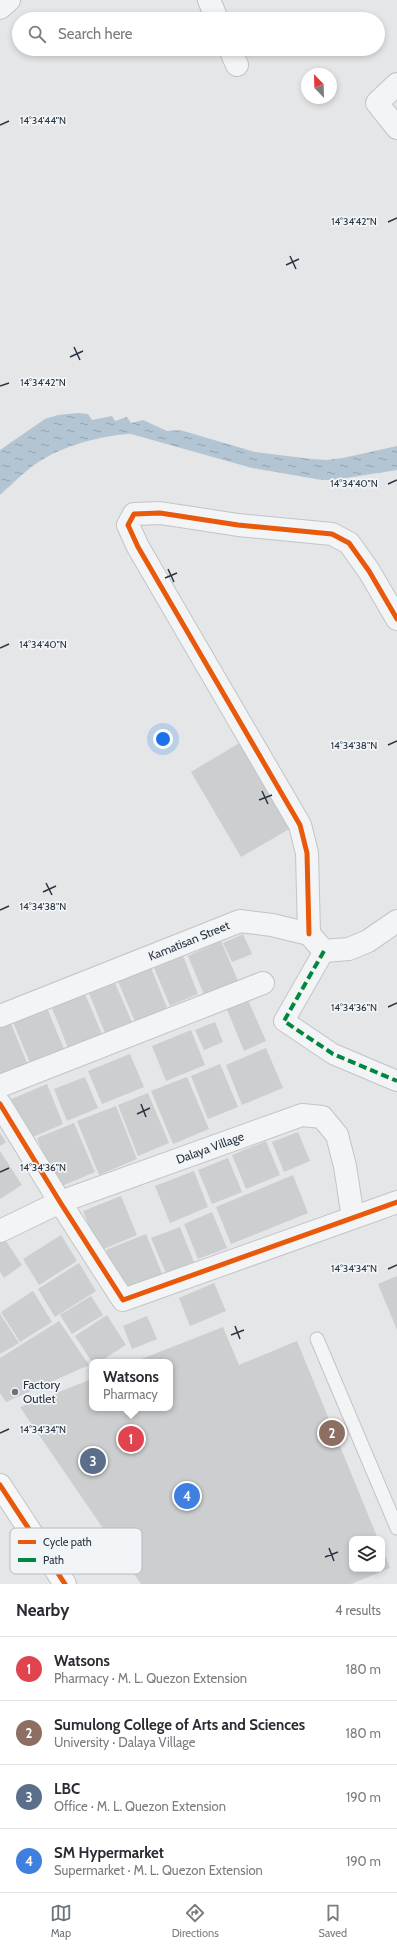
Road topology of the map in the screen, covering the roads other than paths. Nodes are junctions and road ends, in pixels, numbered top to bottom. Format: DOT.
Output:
graph roads {
  1 [pos="9,0"];
  2 [pos="209,0"];
  3 [pos="0,8"];
  4 [pos="214,12"];
  5 [pos="397,84"];
  6 [pos="397,128"];
  7 [pos="397,619"];
  8 [pos="397,921"];
  9 [pos="309,934"];
  10 [pos="324,951"];
  11 [pos="263,983"];
  12 [pos="0,1016"];
  13 [pos="397,1081"];
  14 [pos="0,1086"];
  15 [pos="0,1104"];
  16 [pos="60,1202"];
  17 [pos="397,1202"];
  18 [pos="353,1218"];
  19 [pos="0,1231"];
  20 [pos="317,1339"];
  21 [pos="0,1485"];
  22 [pos="28,1528"];
  23 [pos="397,1528"];
  24 [pos="58,1574"];
  25 [pos="65,1584"];
  1 -- 3 [label="street"];
  2 -- 4 [label="street"];
  5 -- 6 [label="street"];
  7 -- 9 [label="street"];
  8 -- 10 [label="street"];
  9 -- 10 [label="street"];
  9 -- 12 [label="street, Kamatisan Street"];
  10 -- 13 [label="street"];
  11 -- 14 [label="street"];
  15 -- 16 [label="street"];
  16 -- 18 [label="street"];
  16 -- 18 [label="street, Dalaya Village"];
  16 -- 19 [label="street, Dalaya Village"];
  17 -- 18 [label="street"];
  20 -- 23 [label="lane"];
  21 -- 22 [label="main road"];
  24 -- 25 [label="main road"];
}
